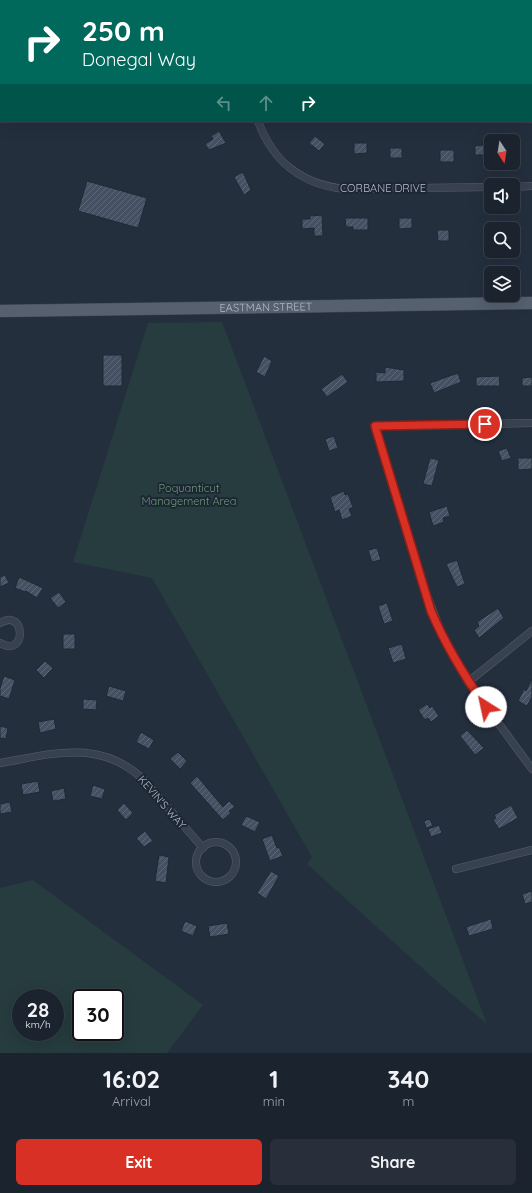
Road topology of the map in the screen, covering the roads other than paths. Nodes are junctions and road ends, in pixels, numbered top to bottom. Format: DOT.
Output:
graph roads {
  1 [pos="258,122"];
  2 [pos="532,186"];
  3 [pos="484,187"];
  4 [pos="520,187"];
  5 [pos="532,303"];
  6 [pos="0,311"];
  7 [pos="532,423"];
  8 [pos="0,623"];
  9 [pos="532,631"];
  10 [pos="0,643"];
  11 [pos="468,682"];
  12 [pos="0,763"];
  13 [pos="532,768"];
  14 [pos="203,848"];
  15 [pos="532,850"];
  16 [pos="456,869"];
  1 -- 3 [label="street, CORBANE DRIVE"];
  2 -- 4 [label="street"];
  5 -- 6 [label="main road, EASTMAN STREET"];
  7 -- 11 [label="street"];
  8 -- 10 [label="street"];
  9 -- 11 [label="street"];
  11 -- 13 [label="street"];
  12 -- 14 [label="street, KEVIN'S WAY"];
  14 -- 14 [label="street"];
  15 -- 16 [label="street"];
}
